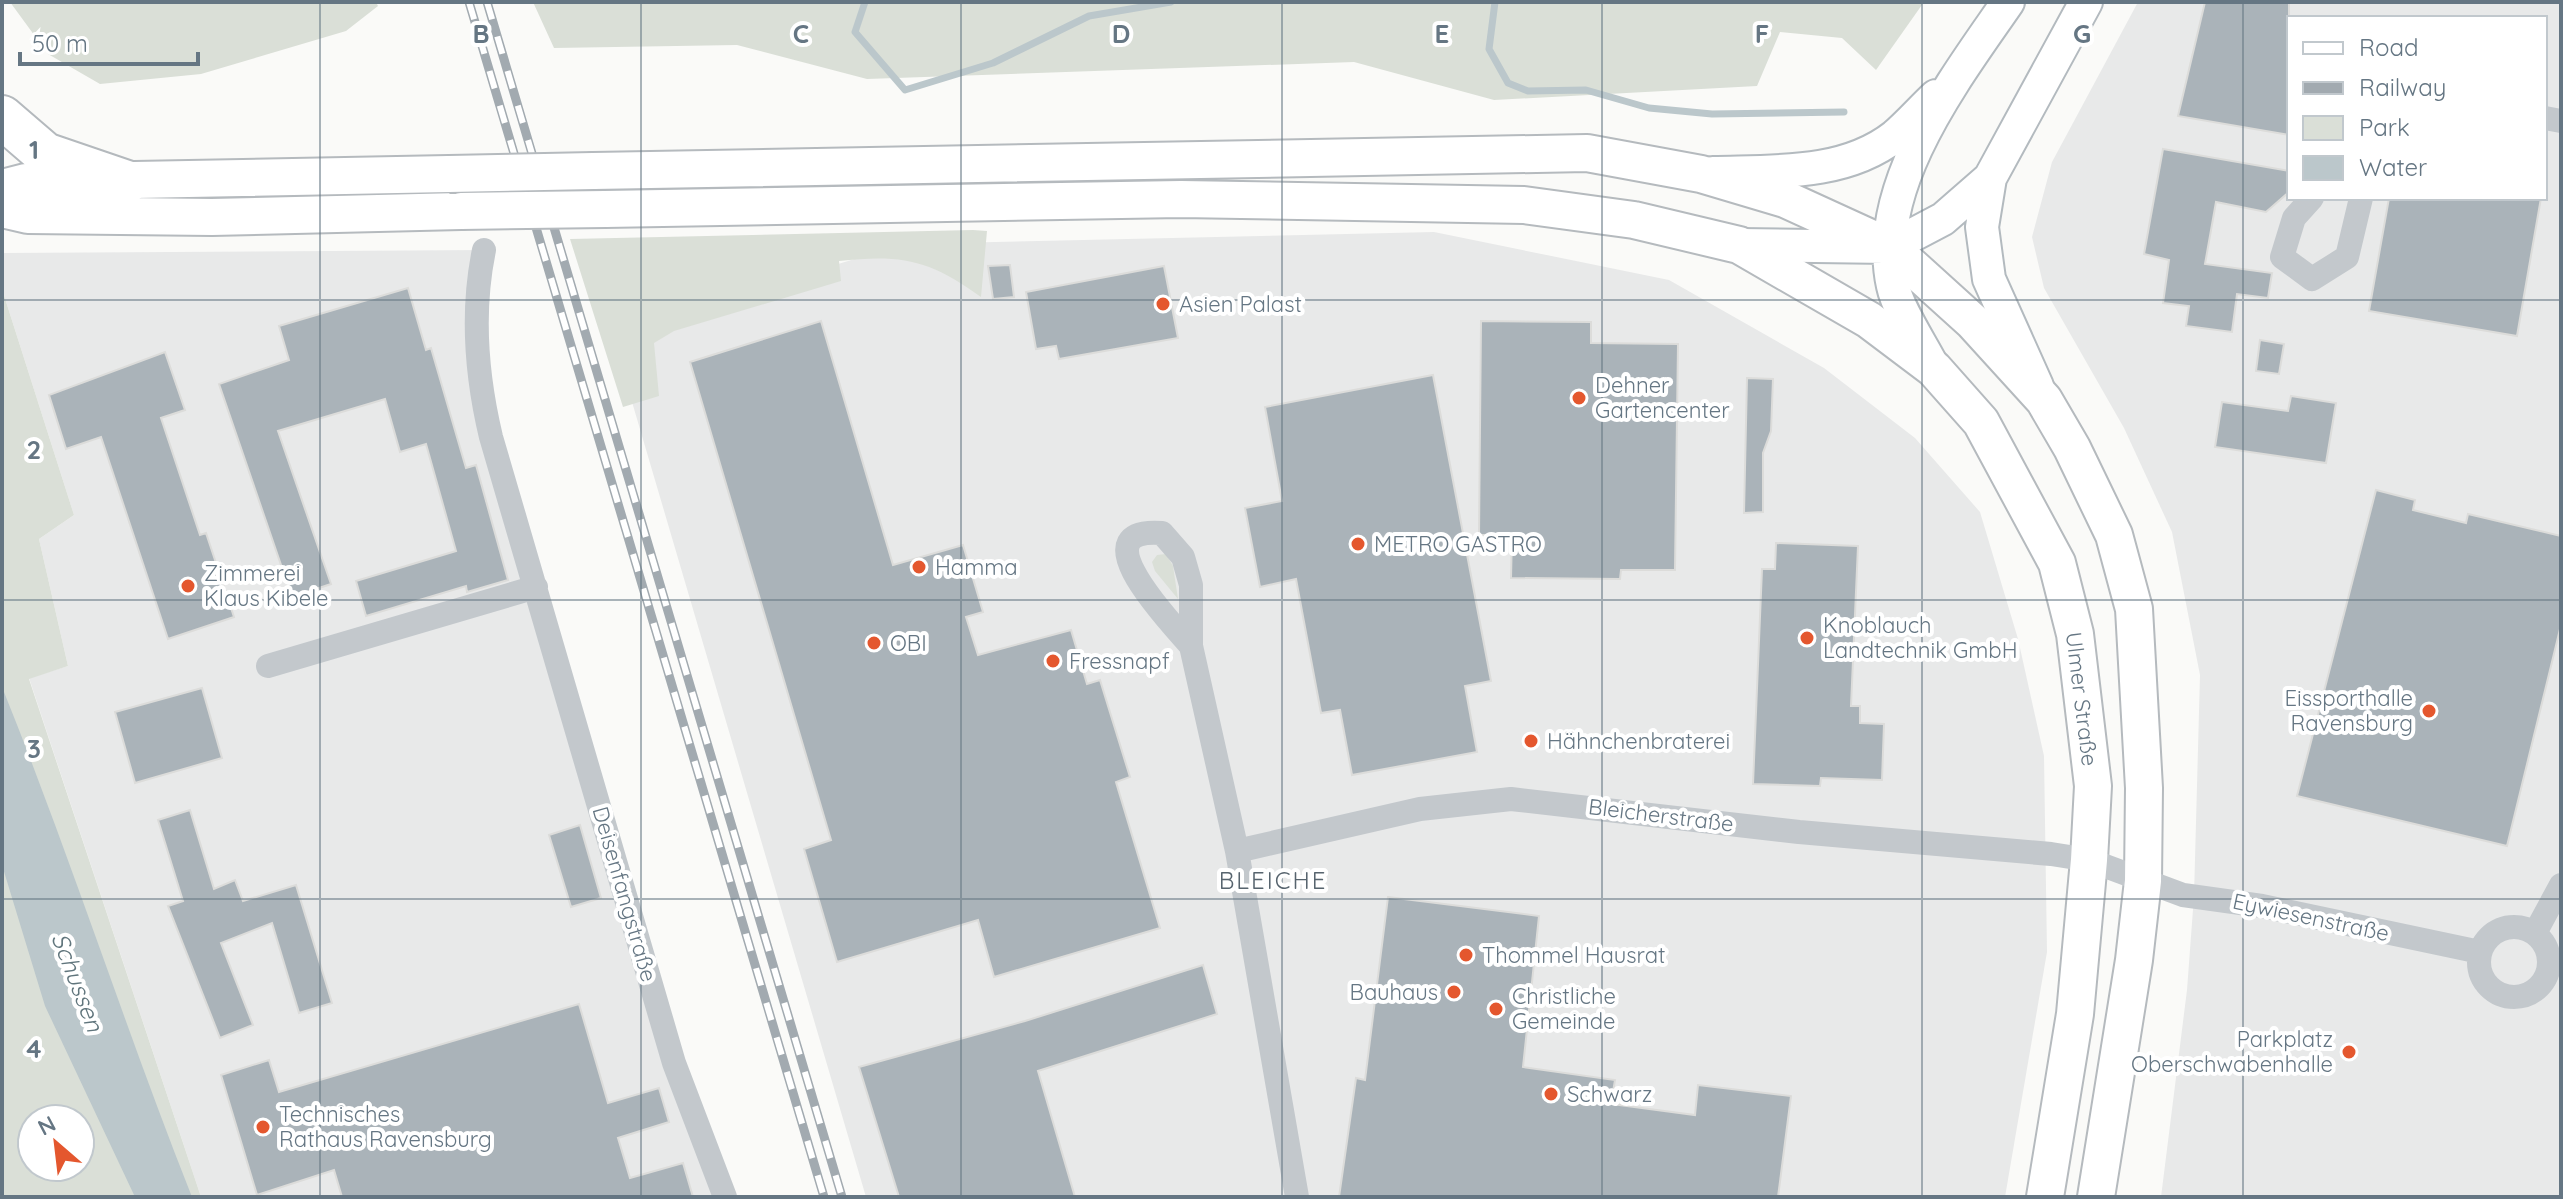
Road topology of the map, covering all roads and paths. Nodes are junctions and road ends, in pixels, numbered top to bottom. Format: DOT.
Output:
graph roads {
  1 [pos="2008,2"];
  2 [pos="2086,2"];
  3 [pos="1958,75"];
  4 [pos="2,117"];
  5 [pos="1701,174"];
  6 [pos="1990,178"];
  7 [pos="127,182"];
  8 [pos="2,188"];
  9 [pos="2310,200"];
  10 [pos="2361,200"];
  11 [pos="2,209"];
  12 [pos="1739,245"];
  13 [pos="1890,247"];
  14 [pos="484,250"];
  15 [pos="1934,369"];
  16 [pos="2044,400"];
  17 [pos="536,587"];
  18 [pos="1191,646"];
  19 [pos="268,666"];
  20 [pos="1237,851"];
  21 [pos="2089,860"];
  22 [pos="2143,881"];
  23 [pos="2561,885"];
  24 [pos="2535,933"];
  25 [pos="2480,952"];
  26 [pos="725,1197"];
  27 [pos="1297,1197"];
  28 [pos="2045,1197"];
  29 [pos="2096,1197"];
  1 -- 3 [label="main road, Ulmer Straße"];
  2 -- 6 [label="main road"];
  3 -- 5 [label="main road"];
  3 -- 13 [label="main road, Ulmer Straße"];
  4 -- 7 [label="highway"];
  5 -- 7 [label="main road, bridge"];
  5 -- 13 [label="main road"];
  6 -- 13 [label="main road"];
  6 -- 16 [label="main road"];
  7 -- 8 [label="main road"];
  9 -- 10 [label="street"];
  11 -- 12 [label="main road, bridge"];
  12 -- 13 [label="main road"];
  12 -- 15 [label="main road"];
  13 -- 15 [label="main road, Ulmer Straße"];
  13 -- 16 [label="main road"];
  14 -- 17 [label="street, Deisenfangstraße"];
  15 -- 21 [label="main road, Ulmer Straße"];
  16 -- 22 [label="main road"];
  17 -- 19 [label="street"];
  17 -- 26 [label="street, Deisenfangstraße"];
  18 -- 20 [label="street"];
  20 -- 21 [label="street, Bleicherstraße"];
  20 -- 27 [label="street"];
  21 -- 22 [label="street, Bleicherstraße"];
  21 -- 28 [label="main road, Ulmer Straße"];
  22 -- 25 [label="street, Eywiesenstraße"];
  22 -- 29 [label="main road"];
  23 -- 24 [label="street"];
  24 -- 25 [label="street"];
  24 -- 25 [label="street"];
}
